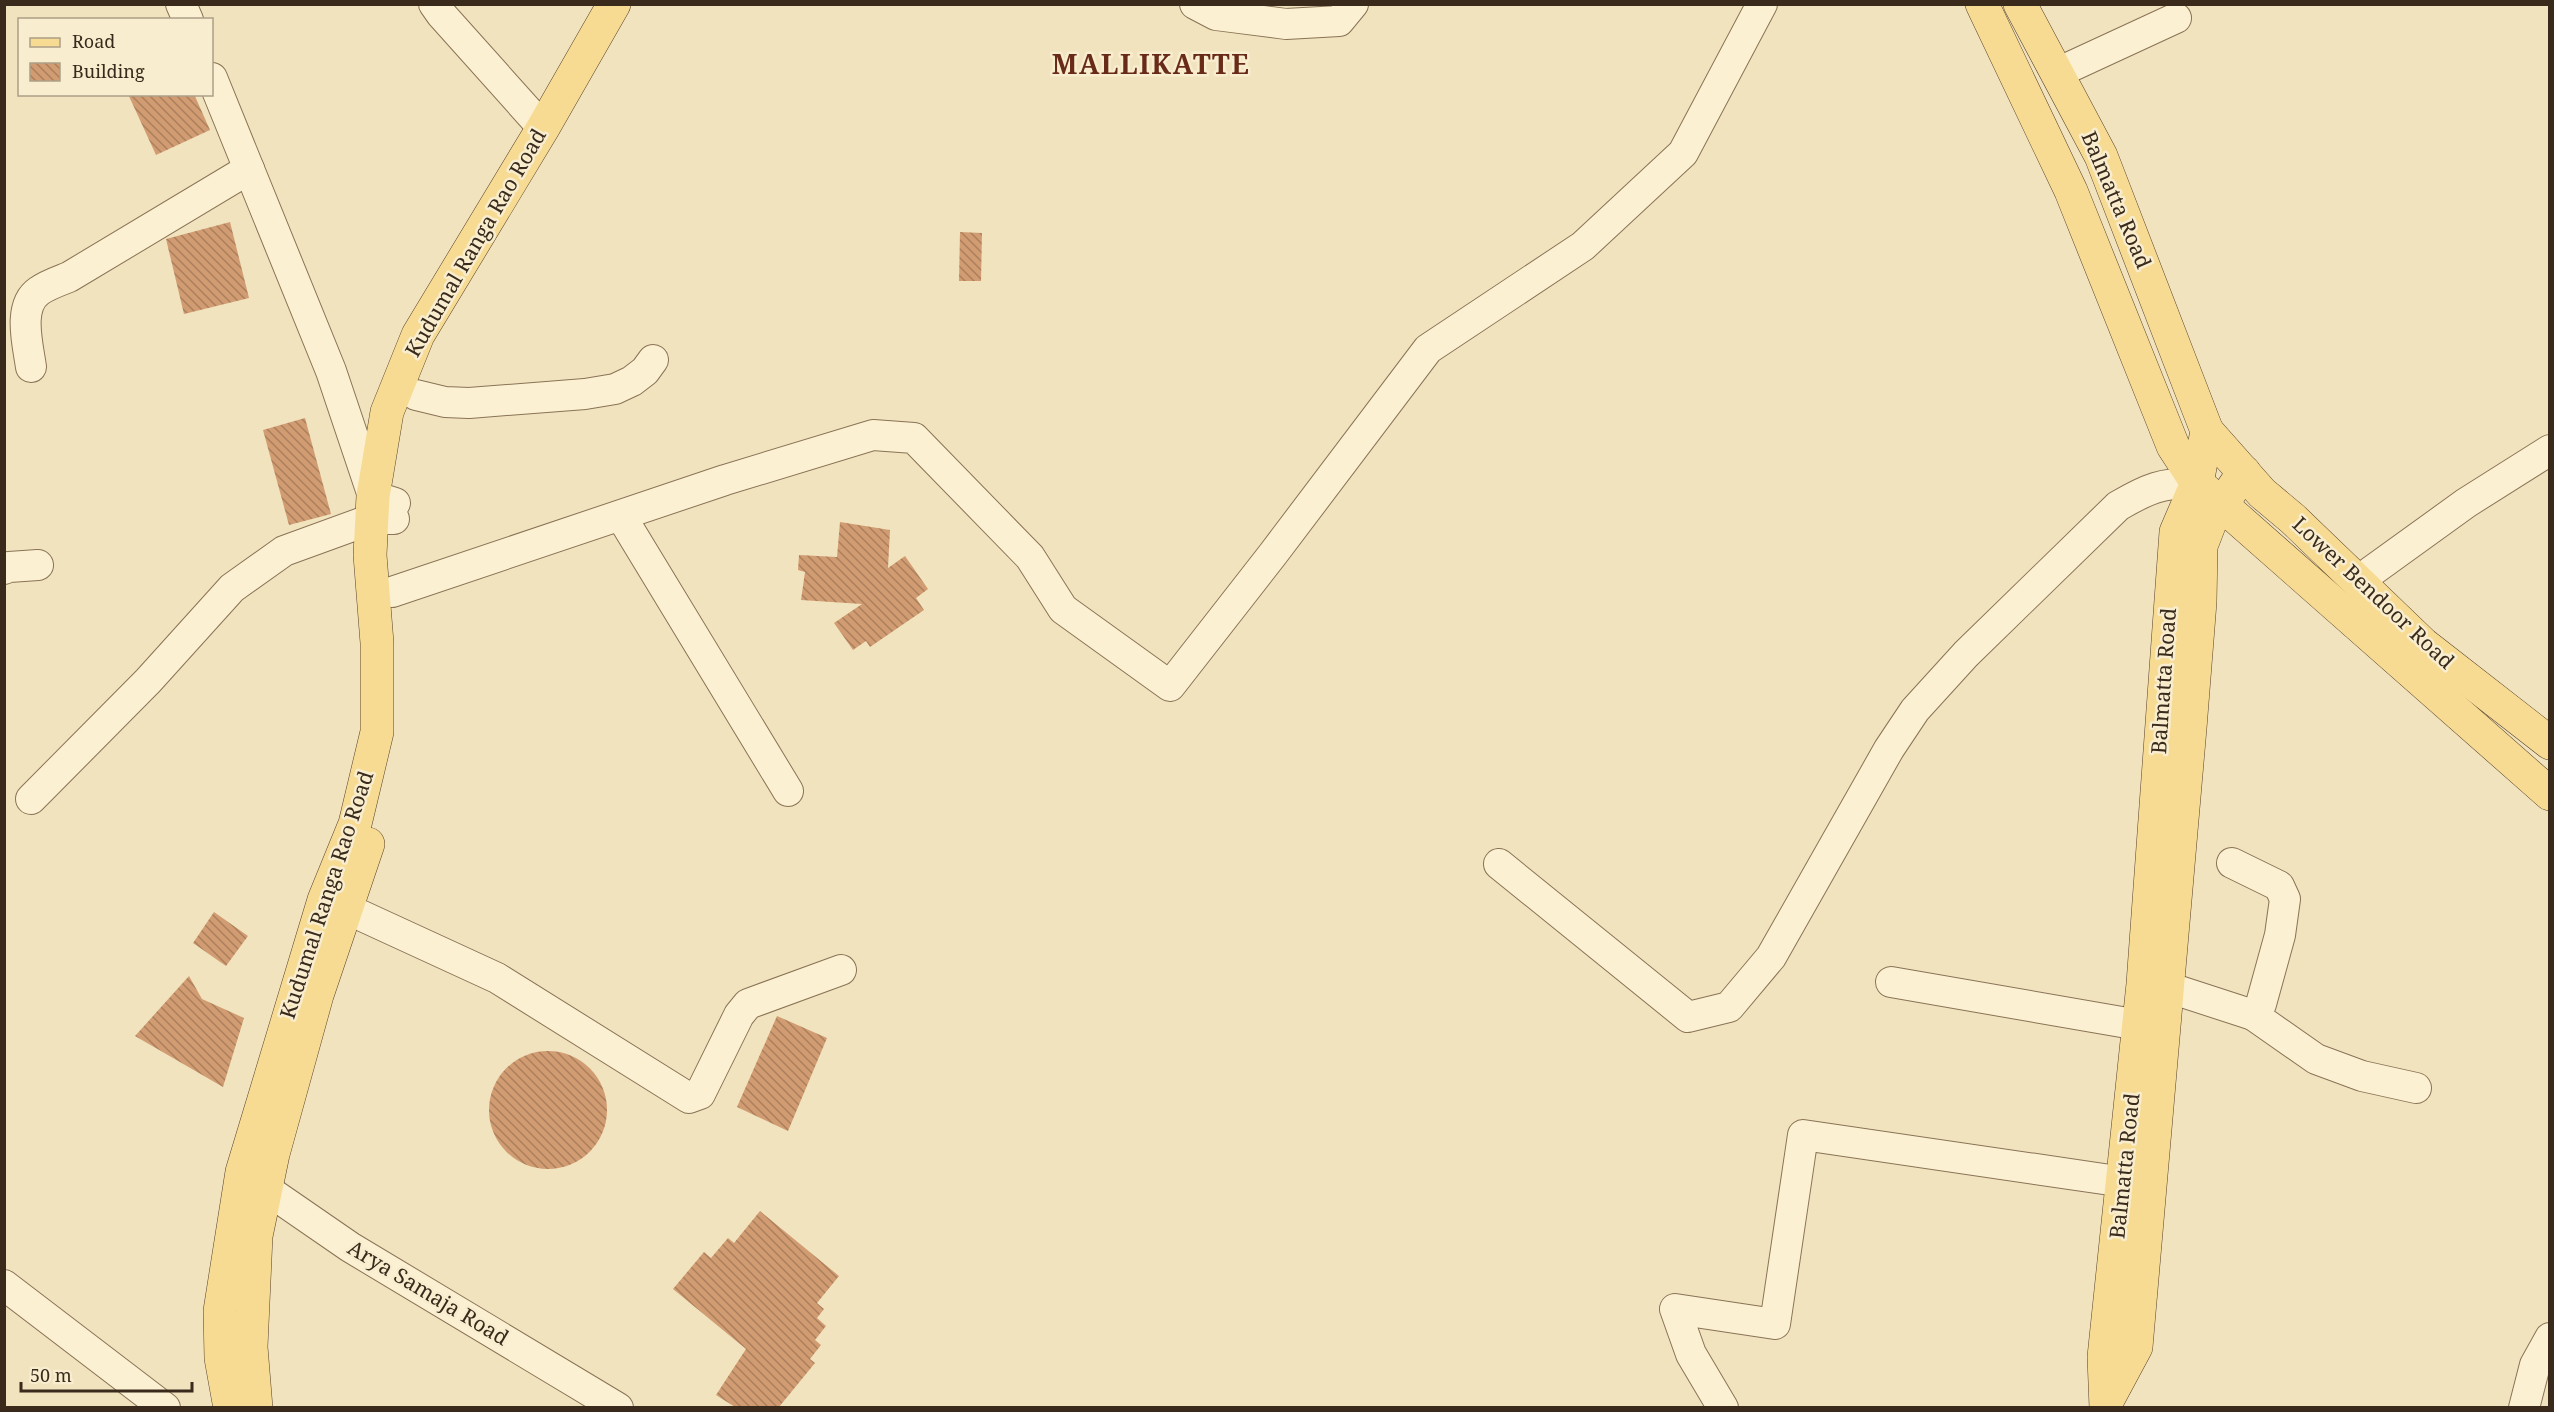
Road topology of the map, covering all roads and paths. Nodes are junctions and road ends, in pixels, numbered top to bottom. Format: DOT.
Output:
graph roads {
  1 [pos="434,4"];
  2 [pos="614,4"];
  3 [pos="637,4"];
  4 [pos="1195,4"];
  5 [pos="1353,4"];
  6 [pos="1762,4"];
  7 [pos="1982,4"];
  8 [pos="2020,4"];
  9 [pos="2176,18"];
  10 [pos="2057,73"];
  11 [pos="213,80"];
  12 [pos="543,128"];
  13 [pos="249,169"];
  14 [pos="653,360"];
  15 [pos="31,367"];
  16 [pos="416,395"];
  17 [pos="2207,431"];
  18 [pos="2550,450"];
  19 [pos="2244,472"];
  20 [pos="2197,483"];
  21 [pos="2222,505"];
  22 [pos="384,509"];
  23 [pos="621,516"];
  24 [pos="38,565"];
  25 [pos="4,569"];
  26 [pos="2358,581"];
  27 [pos="392,592"];
  28 [pos="2550,743"];
  29 [pos="788,791"];
  30 [pos="2550,794"];
  31 [pos="31,799"];
  32 [pos="2232,863"];
  33 [pos="1499,864"];
  34 [pos="347,909"];
  35 [pos="842,970"];
  36 [pos="1891,982"];
  37 [pos="2155,985"];
  38 [pos="2253,1015"];
  39 [pos="2139,1025"];
  40 [pos="2416,1088"];
  41 [pos="254,1180"];
  42 [pos="2124,1182"];
  43 [pos="4,1285"];
  44 [pos="2550,1338"];
  45 [pos="2106,1404"];
  46 [pos="165,1407"];
  47 [pos="230,1407"];
  48 [pos="256,1407"];
  49 [pos="618,1407"];
  50 [pos="1723,1407"];
  51 [pos="2524,1407"];
  1 -- 12 [label="street"];
  2 -- 12 [label="main road, Kudumal Ranga Rao Road"];
  3 -- 16 [label="main road"];
  4 -- 5 [label="street"];
  6 -- 23 [label="street"];
  7 -- 20 [label="main road"];
  8 -- 10 [label="main road, Balmatta Road"];
  9 -- 10 [label="street"];
  10 -- 17 [label="main road, Balmatta Road"];
  11 -- 13 [label="street"];
  12 -- 22 [label="main road, Kudumal Ranga Rao Road"];
  13 -- 15 [label="street"];
  13 -- 22 [label="street"];
  14 -- 16 [label="street"];
  16 -- 22 [label="main road"];
  17 -- 19 [label="main road, Lower Bendoor Road"];
  17 -- 20 [label="main road, Balmatta Road"];
  18 -- 26 [label="street"];
  19 -- 21 [label="main road, Balmatta Road"];
  19 -- 26 [label="main road, Lower Bendoor Road"];
  20 -- 21 [label="main road"];
  20 -- 33 [label="street"];
  20 -- 37 [label="main road, Balmatta Road"];
  21 -- 30 [label="main road"];
  21 -- 37 [label="main road, Balmatta Road"];
  22 -- 27 [label="main road"];
  22 -- 31 [label="street"];
  22 -- 41 [label="main road, Kudumal Ranga Rao Road"];
  23 -- 27 [label="street"];
  23 -- 29 [label="street"];
  24 -- 25 [label="street"];
  26 -- 28 [label="main road, Lower Bendoor Road"];
  27 -- 34 [label="main road"];
  32 -- 38 [label="street"];
  34 -- 35 [label="street"];
  34 -- 41 [label="main road"];
  36 -- 39 [label="street"];
  37 -- 38 [label="street"];
  37 -- 39 [label="main road, Balmatta Road"];
  37 -- 45 [label="main road, Balmatta Road"];
  38 -- 40 [label="street"];
  39 -- 42 [label="main road, Balmatta Road"];
  41 -- 47 [label="main road, Kudumal Ranga Rao Road"];
  41 -- 48 [label="main road"];
  41 -- 49 [label="street, Arya Samaja Road"];
  42 -- 45 [label="main road, Balmatta Road"];
  42 -- 50 [label="street"];
  43 -- 46 [label="street"];
  44 -- 51 [label="street"];
}
